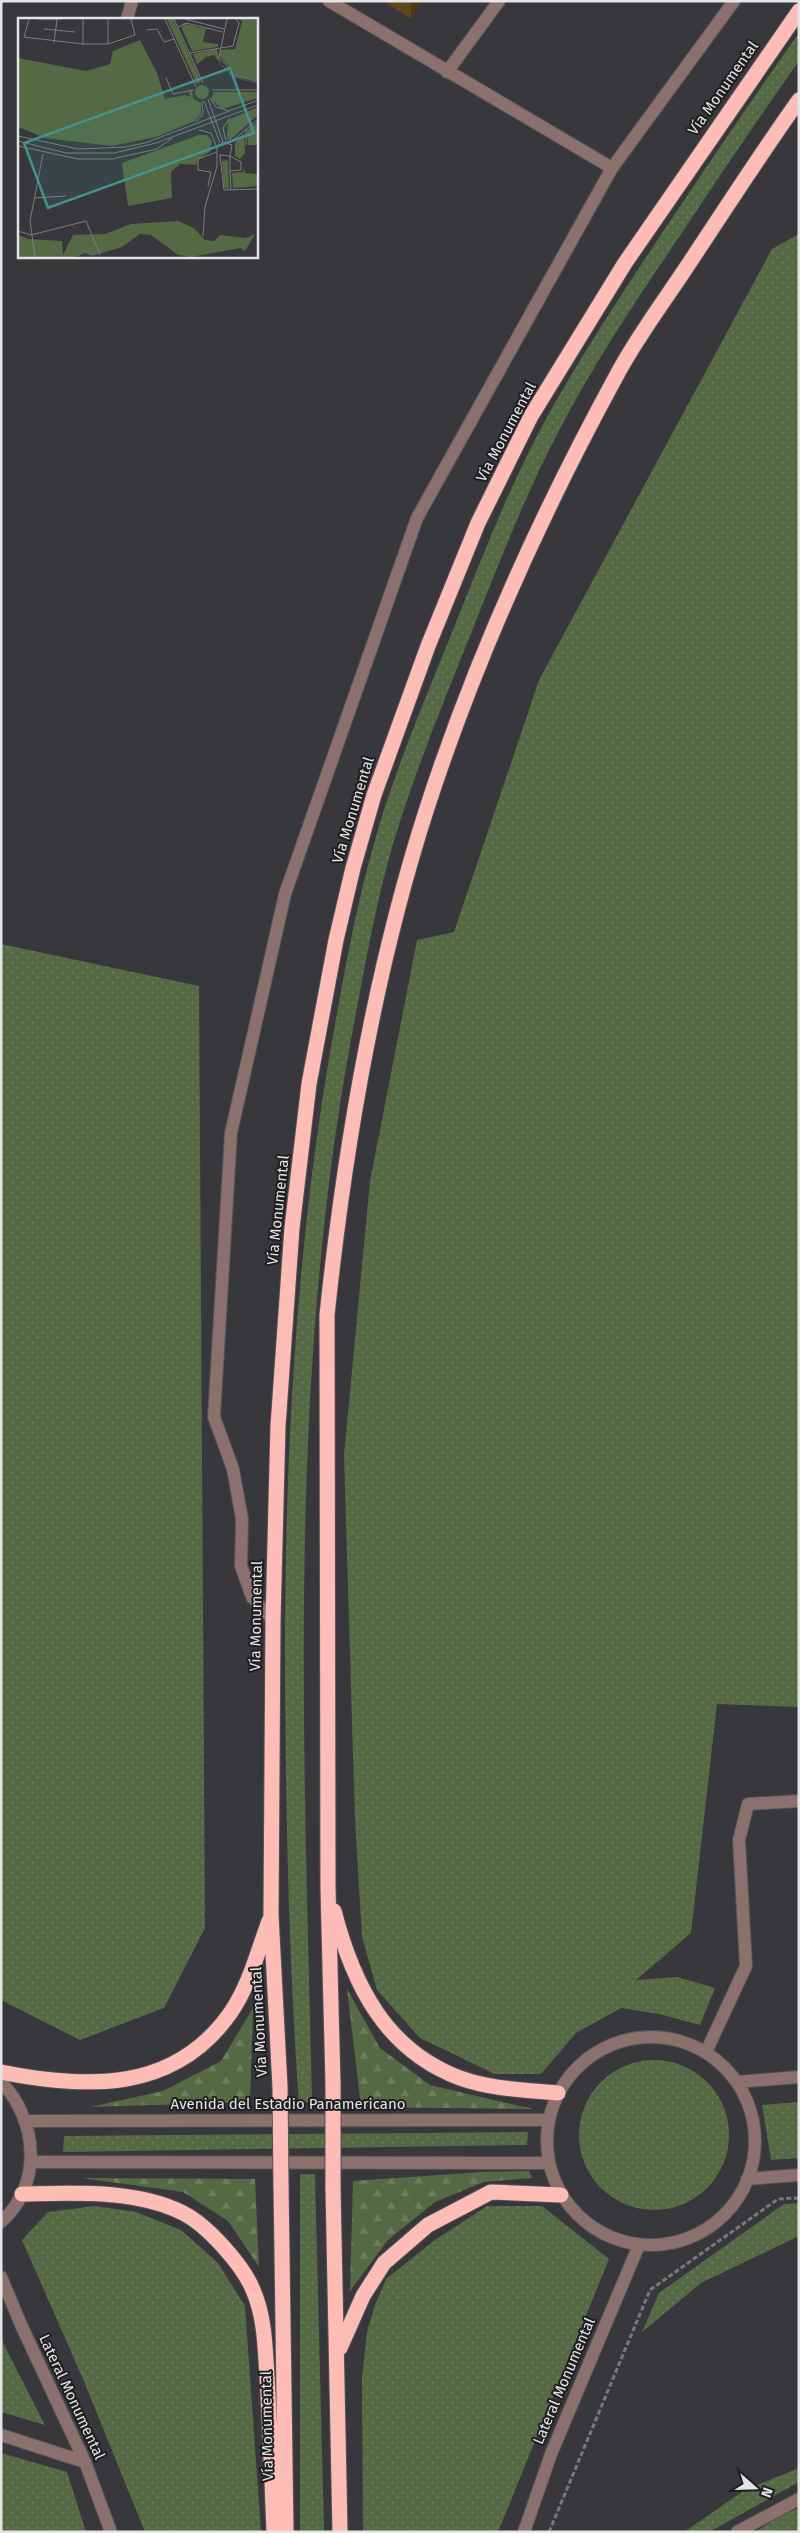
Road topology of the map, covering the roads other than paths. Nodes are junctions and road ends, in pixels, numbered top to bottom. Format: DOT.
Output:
graph roads {
  1 [pos="132,1"];
  2 [pos="329,1"];
  3 [pos="499,1"];
  4 [pos="734,1"];
  5 [pos="799,11"];
  6 [pos="127,18"];
  7 [pos="447,72"];
  8 [pos="799,100"];
  9 [pos="612,168"];
  10 [pos="273,1620"];
  11 [pos="799,1801"];
  12 [pos="328,1888"];
  13 [pos="271,1915"];
  14 [pos="706,2052"];
  15 [pos="1,2072"];
  16 [pos="799,2077"];
  17 [pos="1,2082"];
  18 [pos="737,2082"];
  19 [pos="558,2093"];
  20 [pos="549,2120"];
  21 [pos="27,2121"];
  22 [pos="31,2162"];
  23 [pos="549,2163"];
  24 [pos="799,2175"];
  25 [pos="748,2179"];
  26 [pos="22,2194"];
  27 [pos="561,2195"];
  28 [pos="1,2222"];
  29 [pos="639,2245"];
  30 [pos="1,2277"];
  31 [pos="338,2352"];
  32 [pos="1,2435"];
  33 [pos="85,2462"];
  34 [pos="799,2499"];
  35 [pos="111,2532"];
  36 [pos="274,2532"];
  37 [pos="286,2532"];
  38 [pos="340,2532"];
  39 [pos="524,2532"];
  40 [pos="737,2532"];
  1 -- 6 [label="street"];
  2 -- 7 [label="street"];
  3 -- 7 [label="street"];
  4 -- 9 [label="street"];
  5 -- 10 [label="highway, Vía Monumental"];
  7 -- 9 [label="street"];
  8 -- 12 [label="highway"];
  9 -- 10 [label="street"];
  10 -- 13 [label="highway, Vía Monumental"];
  11 -- 14 [label="street"];
  12 -- 19 [label="highway"];
  12 -- 31 [label="highway, bridge"];
  13 -- 15 [label="highway"];
  13 -- 37 [label="highway, Vía Monumental, bridge"];
  14 -- 18 [label="street"];
  14 -- 19 [label="street"];
  16 -- 18 [label="street"];
  17 -- 21 [label="street"];
  18 -- 25 [label="street"];
  19 -- 20 [label="street"];
  20 -- 21 [label="street, Avenida del Estadio Panamericano"];
  20 -- 23 [label="street"];
  21 -- 22 [label="street"];
  22 -- 23 [label="street"];
  22 -- 26 [label="street"];
  23 -- 27 [label="street"];
  24 -- 25 [label="street"];
  25 -- 29 [label="street"];
  26 -- 28 [label="street"];
  26 -- 36 [label="highway"];
  27 -- 29 [label="street"];
  27 -- 31 [label="highway"];
  29 -- 39 [label="street, Lateral Monumental"];
  30 -- 33 [label="street, Lateral Monumental"];
  31 -- 38 [label="highway"];
  32 -- 33 [label="street"];
  33 -- 35 [label="street, Lateral Monumental"];
  34 -- 40 [label="street"];
}
